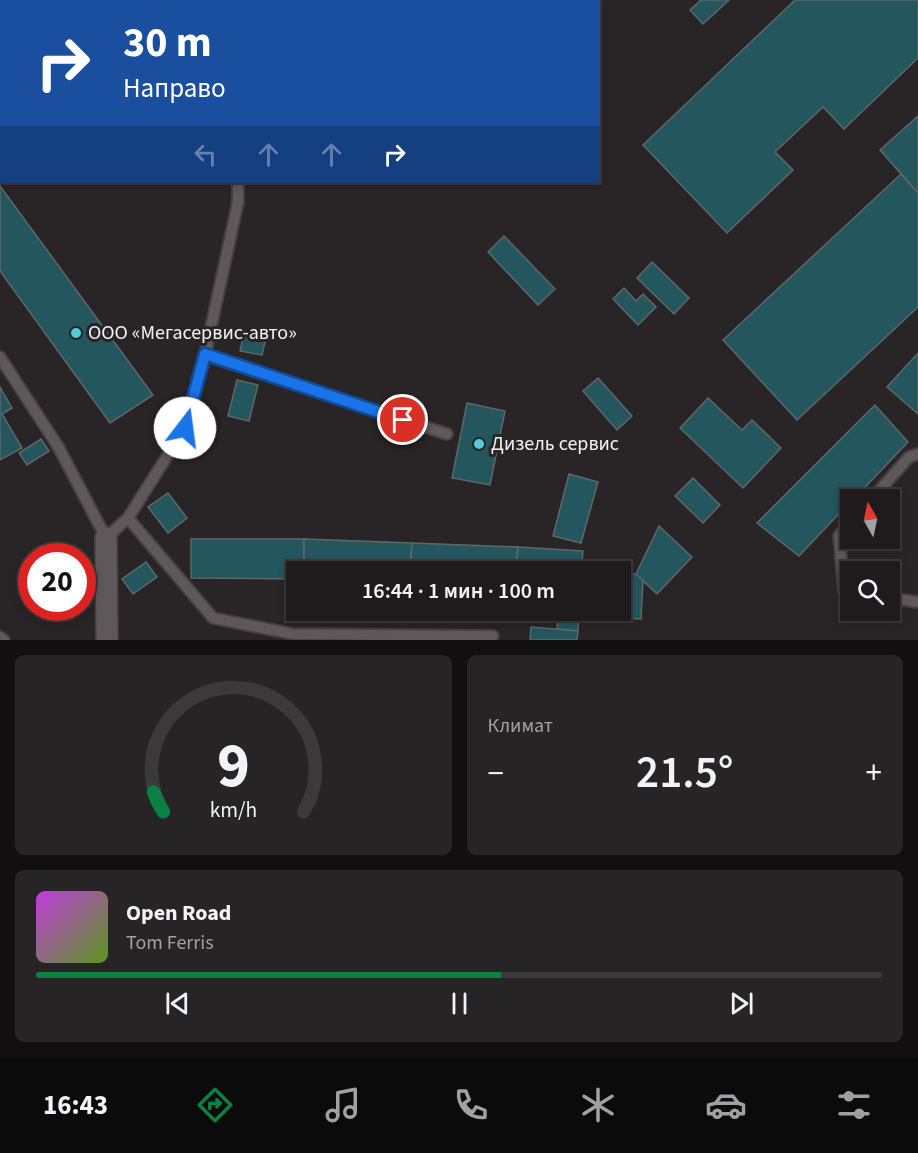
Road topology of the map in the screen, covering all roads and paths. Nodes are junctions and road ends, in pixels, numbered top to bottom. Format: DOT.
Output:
graph roads {
  1 [pos="238,183"];
  2 [pos="205,354"];
  3 [pos="0,357"];
  4 [pos="447,434"];
  5 [pos="918,454"];
  6 [pos="881,489"];
  7 [pos="128,518"];
  8 [pos="106,538"];
  9 [pos="900,599"];
  10 [pos="918,602"];
  11 [pos="494,636"];
  12 [pos="0,637"];
  13 [pos="4,640"];
  14 [pos="107,640"];
  1 -- 2 [label="lane"];
  2 -- 4 [label="lane"];
  2 -- 7 [label="lane"];
  3 -- 8 [label="lane"];
  5 -- 6 [label="lane"];
  7 -- 8 [label="lane"];
  7 -- 11 [label="lane"];
  8 -- 14 [label="street"];
  9 -- 10 [label="lane"];
  12 -- 13 [label="lane"];
}
